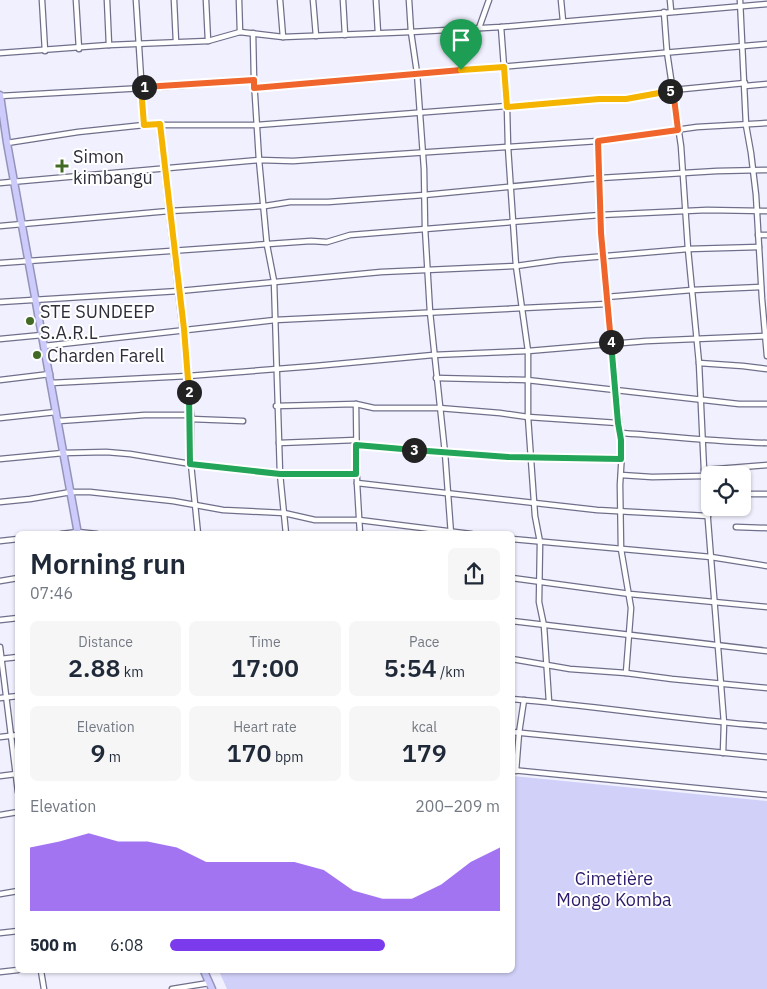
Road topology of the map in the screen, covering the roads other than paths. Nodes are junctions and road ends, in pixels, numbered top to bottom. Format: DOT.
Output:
graph roads {
  1 [pos="42,0"];
  2 [pos="76,0"];
  3 [pos="107,0"];
  4 [pos="136,0"];
  5 [pos="174,0"];
  6 [pos="206,0"];
  7 [pos="239,0"];
  8 [pos="280,0"];
  9 [pos="312,0"];
  10 [pos="343,0"];
  11 [pos="376,0"];
  12 [pos="409,0"];
  13 [pos="489,0"];
  14 [pos="560,0"];
  15 [pos="670,0"];
  16 [pos="740,3"];
  17 [pos="767,4"];
  18 [pos="671,11"];
  19 [pos="664,12"];
  20 [pos="563,21"];
  21 [pos="501,27"];
  22 [pos="479,28"];
  23 [pos="240,32"];
  24 [pos="411,32"];
  25 [pos="253,33"];
  26 [pos="378,33"];
  27 [pos="345,35"];
  28 [pos="316,36"];
  29 [pos="283,37"];
  30 [pos="208,41"];
  31 [pos="176,42"];
  32 [pos="767,44"];
  33 [pos="138,45"];
  34 [pos="742,45"];
  35 [pos="109,46"];
  36 [pos="79,49"];
  37 [pos="45,51"];
  38 [pos="667,52"];
  39 [pos="0,53"];
  40 [pos="504,67"];
  41 [pos="417,73"];
  42 [pos="254,80"];
  43 [pos="767,84"];
  44 [pos="745,85"];
  45 [pos="141,87"];
  46 [pos="254,88"];
  47 [pos="673,90"];
  48 [pos="0,95"];
  49 [pos="507,107"];
  50 [pos="419,112"];
  51 [pos="160,124"];
  52 [pos="767,124"];
  53 [pos="144,125"];
  54 [pos="257,125"];
  55 [pos="746,125"];
  56 [pos="678,130"];
  57 [pos="598,141"];
  58 [pos="7,143"];
  59 [pos="508,147"];
  60 [pos="422,153"];
  61 [pos="260,160"];
  62 [pos="164,168"];
  63 [pos="767,170"];
  64 [pos="753,171"];
  65 [pos="683,173"];
  66 [pos="600,178"];
  67 [pos="15,181"];
  68 [pos="0,183"];
  69 [pos="511,186"];
  70 [pos="424,195"];
  71 [pos="264,206"];
  72 [pos="169,211"];
  73 [pos="757,211"];
  74 [pos="767,211"];
  75 [pos="686,212"];
  76 [pos="600,216"];
  77 [pos="513,222"];
  78 [pos="23,224"];
  79 [pos="0,226"];
  80 [pos="425,228"];
  81 [pos="758,235"];
  82 [pos="767,235"];
  83 [pos="267,245"];
  84 [pos="759,247"];
  85 [pos="688,249"];
  86 [pos="174,250"];
  87 [pos="603,256"];
  88 [pos="29,261"];
  89 [pos="0,263"];
  90 [pos="516,266"];
  91 [pos="767,269"];
  92 [pos="428,270"];
  93 [pos="761,270"];
  94 [pos="274,281"];
  95 [pos="761,286"];
  96 [pos="692,290"];
  97 [pos="179,291"];
  98 [pos="606,298"];
  99 [pos="764,299"];
  100 [pos="36,300"];
  101 [pos="0,302"];
  102 [pos="607,304"];
  103 [pos="521,308"];
  104 [pos="430,312"];
  105 [pos="275,320"];
  106 [pos="184,329"];
  107 [pos="42,335"];
  108 [pos="766,336"];
  109 [pos="0,339"];
  110 [pos="697,340"];
  111 [pos="612,344"];
  112 [pos="44,346"];
  113 [pos="528,351"];
  114 [pos="433,355"];
  115 [pos="767,356"];
  116 [pos="699,364"];
  117 [pos="276,368"];
  118 [pos="767,369"];
  119 [pos="50,374"];
  120 [pos="188,376"];
  121 [pos="436,378"];
  122 [pos="0,380"];
  123 [pos="527,380"];
  124 [pos="51,383"];
  125 [pos="616,390"];
  126 [pos="699,398"];
  127 [pos="356,404"];
  128 [pos="767,404"];
  129 [pos="276,406"];
  130 [pos="439,408"];
  131 [pos="56,412"];
  132 [pos="191,417"];
  133 [pos="528,417"];
  134 [pos="0,418"];
  135 [pos="59,420"];
  136 [pos="243,421"];
  137 [pos="618,423"];
  138 [pos="620,433"];
  139 [pos="702,438"];
  140 [pos="356,442"];
  141 [pos="279,443"];
  142 [pos="767,443"];
  143 [pos="63,453"];
  144 [pos="444,454"];
  145 [pos="532,458"];
  146 [pos="0,459"];
  147 [pos="621,459"];
  148 [pos="190,464"];
  149 [pos="767,465"];
  150 [pos="704,466"];
  151 [pos="751,467"];
  152 [pos="701,473"];
  153 [pos="280,474"];
  154 [pos="356,474"];
  155 [pos="620,474"];
  156 [pos="357,483"];
  157 [pos="71,492"];
  158 [pos="448,493"];
  159 [pos="751,494"];
  160 [pos="767,494"];
  161 [pos="0,502"];
  162 [pos="534,502"];
  163 [pos="194,506"];
  164 [pos="620,510"];
  165 [pos="284,514"];
  166 [pos="701,516"];
  167 [pos="708,516"];
  168 [pos="359,520"];
  169 [pos="736,527"];
  170 [pos="767,528"];
  171 [pos="78,531"];
  172 [pos="198,531"];
  173 [pos="286,531"];
  174 [pos="360,531"];
  175 [pos="443,531"];
  176 [pos="451,531"];
  177 [pos="15,539"];
  178 [pos="515,539"];
  179 [pos="0,541"];
  180 [pos="540,542"];
  181 [pos="621,549"];
  182 [pos="711,557"];
  183 [pos="767,566"];
  184 [pos="15,578"];
  185 [pos="515,579"];
  186 [pos="0,581"];
  187 [pos="540,583"];
  188 [pos="630,594"];
  189 [pos="714,602"];
  190 [pos="767,607"];
  191 [pos="15,618"];
  192 [pos="0,620"];
  193 [pos="515,621"];
  194 [pos="544,626"];
  195 [pos="629,635"];
  196 [pos="716,645"];
  197 [pos="0,647"];
  198 [pos="767,650"];
  199 [pos="15,657"];
  200 [pos="1,659"];
  201 [pos="515,660"];
  202 [pos="547,665"];
  203 [pos="626,672"];
  204 [pos="720,683"];
  205 [pos="767,688"];
  206 [pos="3,698"];
  207 [pos="515,699"];
  208 [pos="524,700"];
  209 [pos="549,702"];
  210 [pos="724,723"];
  211 [pos="767,726"];
  212 [pos="515,732"];
  213 [pos="519,733"];
  214 [pos="15,735"];
  215 [pos="10,736"];
  216 [pos="0,737"];
  217 [pos="723,753"];
  218 [pos="767,758"];
  219 [pos="515,763"];
  220 [pos="15,768"];
  221 [pos="515,770"];
  222 [pos="15,774"];
  223 [pos="0,776"];
  224 [pos="767,795"];
  225 [pos="15,812"];
  226 [pos="0,815"];
  227 [pos="15,892"];
  228 [pos="0,894"];
  229 [pos="15,931"];
  230 [pos="0,933"];
  231 [pos="15,970"];
  232 [pos="0,972"];
  233 [pos="41,973"];
  234 [pos="205,973"];
  235 [pos="210,986"];
  236 [pos="44,989"];
  237 [pos="172,989"];
  1 -- 37 [label="street"];
  2 -- 36 [label="street"];
  3 -- 35 [label="street"];
  4 -- 33 [label="street"];
  5 -- 31 [label="street"];
  6 -- 30 [label="street"];
  7 -- 23 [label="street"];
  8 -- 29 [label="street"];
  9 -- 28 [label="street"];
  10 -- 27 [label="street"];
  11 -- 26 [label="street"];
  12 -- 24 [label="street"];
  13 -- 22 [label="street"];
  14 -- 20 [label="street"];
  15 -- 18 [label="street"];
  16 -- 17 [label="street"];
  16 -- 18 [label="street"];
  16 -- 34 [label="street"];
  18 -- 19 [label="street"];
  19 -- 20 [label="street"];
  19 -- 38 [label="street"];
  20 -- 21 [label="street"];
  21 -- 22 [label="street"];
  21 -- 40 [label="street"];
  22 -- 24 [label="street"];
  23 -- 25 [label="street"];
  23 -- 30 [label="street"];
  24 -- 26 [label="street"];
  24 -- 41 [label="street"];
  25 -- 29 [label="street"];
  25 -- 42 [label="street"];
  26 -- 27 [label="street"];
  27 -- 28 [label="street"];
  28 -- 29 [label="street"];
  30 -- 31 [label="street"];
  31 -- 33 [label="street"];
  32 -- 34 [label="street"];
  33 -- 35 [label="street"];
  33 -- 45 [label="street"];
  34 -- 38 [label="street"];
  34 -- 44 [label="street"];
  35 -- 36 [label="street"];
  36 -- 37 [label="street"];
  37 -- 39 [label="street"];
  38 -- 40 [label="street"];
  38 -- 47 [label="street"];
  40 -- 41 [label="street"];
  40 -- 49 [label="street"];
  41 -- 46 [label="street"];
  41 -- 50 [label="street"];
  42 -- 45 [label="street"];
  42 -- 46 [label="street"];
  43 -- 44 [label="street"];
  44 -- 47 [label="street"];
  44 -- 55 [label="street"];
  45 -- 48 [label="street"];
  45 -- 53 [label="street"];
  46 -- 54 [label="street"];
  47 -- 49 [label="street"];
  47 -- 56 [label="street"];
  48 -- 58 [label="highway"];
  49 -- 50 [label="street"];
  49 -- 59 [label="street"];
  50 -- 54 [label="street"];
  50 -- 60 [label="street"];
  51 -- 53 [label="street"];
  51 -- 54 [label="street"];
  51 -- 62 [label="street"];
  52 -- 55 [label="street"];
  53 -- 58 [label="street"];
  54 -- 61 [label="street"];
  55 -- 56 [label="street"];
  55 -- 64 [label="street"];
  56 -- 57 [label="street"];
  56 -- 65 [label="street"];
  57 -- 59 [label="street"];
  57 -- 66 [label="street"];
  58 -- 67 [label="highway"];
  59 -- 60 [label="street"];
  59 -- 69 [label="street"];
  60 -- 61 [label="street"];
  60 -- 70 [label="street"];
  61 -- 62 [label="street"];
  61 -- 71 [label="street"];
  62 -- 67 [label="street"];
  62 -- 72 [label="street"];
  63 -- 64 [label="street"];
  64 -- 65 [label="street"];
  64 -- 73 [label="street"];
  65 -- 66 [label="street"];
  65 -- 75 [label="street"];
  66 -- 69 [label="street"];
  66 -- 76 [label="street"];
  67 -- 68 [label="street"];
  67 -- 78 [label="highway"];
  69 -- 70 [label="street"];
  69 -- 77 [label="street"];
  70 -- 71 [label="street"];
  70 -- 80 [label="street"];
  71 -- 72 [label="street"];
  71 -- 83 [label="street"];
  72 -- 78 [label="street"];
  72 -- 86 [label="street"];
  73 -- 74 [label="street"];
  73 -- 75 [label="street"];
  73 -- 81 [label="street"];
  75 -- 76 [label="street"];
  75 -- 85 [label="street"];
  76 -- 77 [label="street"];
  76 -- 87 [label="street"];
  77 -- 80 [label="street"];
  77 -- 90 [label="street"];
  78 -- 79 [label="street"];
  78 -- 88 [label="highway"];
  80 -- 83 [label="street"];
  80 -- 92 [label="street"];
  81 -- 82 [label="street"];
  81 -- 84 [label="street"];
  83 -- 86 [label="street"];
  83 -- 94 [label="street"];
  84 -- 85 [label="street"];
  84 -- 93 [label="street"];
  85 -- 87 [label="street"];
  85 -- 96 [label="street"];
  86 -- 88 [label="street"];
  86 -- 97 [label="street"];
  87 -- 90 [label="street"];
  87 -- 98 [label="street"];
  88 -- 89 [label="street"];
  88 -- 100 [label="highway"];
  90 -- 92 [label="street"];
  90 -- 103 [label="street"];
  91 -- 93 [label="street"];
  92 -- 94 [label="street"];
  92 -- 104 [label="street"];
  93 -- 95 [label="street"];
  94 -- 97 [label="street"];
  94 -- 105 [label="street"];
  95 -- 96 [label="street"];
  95 -- 99 [label="street"];
  96 -- 98 [label="street"];
  96 -- 110 [label="street"];
  97 -- 100 [label="street"];
  97 -- 106 [label="street"];
  98 -- 102 [label="street"];
  99 -- 108 [label="street"];
  100 -- 101 [label="street"];
  100 -- 107 [label="highway"];
  102 -- 103 [label="street"];
  102 -- 111 [label="street"];
  103 -- 104 [label="street"];
  103 -- 113 [label="street"];
  104 -- 105 [label="street"];
  104 -- 114 [label="street"];
  105 -- 106 [label="street"];
  105 -- 117 [label="street"];
  106 -- 112 [label="street"];
  106 -- 120 [label="street"];
  107 -- 109 [label="street"];
  107 -- 112 [label="highway"];
  108 -- 110 [label="street"];
  108 -- 115 [label="street"];
  110 -- 111 [label="street"];
  110 -- 116 [label="street"];
  111 -- 113 [label="street"];
  111 -- 125 [label="street"];
  112 -- 119 [label="highway"];
  113 -- 114 [label="street"];
  113 -- 123 [label="street"];
  114 -- 117 [label="street"];
  114 -- 121 [label="street"];
  116 -- 118 [label="street"];
  116 -- 126 [label="street"];
  117 -- 120 [label="street"];
  117 -- 129 [label="street"];
  119 -- 122 [label="street"];
  119 -- 124 [label="highway"];
  120 -- 124 [label="street"];
  120 -- 132 [label="street"];
  121 -- 123 [label="street"];
  121 -- 130 [label="street"];
  123 -- 125 [label="street"];
  123 -- 133 [label="street"];
  124 -- 131 [label="highway"];
  125 -- 126 [label="street"];
  125 -- 137 [label="street"];
  126 -- 128 [label="street"];
  126 -- 139 [label="street"];
  127 -- 129 [label="street"];
  127 -- 130 [label="street"];
  127 -- 140 [label="street"];
  129 -- 141 [label="street"];
  130 -- 133 [label="street"];
  130 -- 144 [label="street"];
  131 -- 134 [label="street"];
  131 -- 135 [label="highway"];
  132 -- 135 [label="street"];
  132 -- 136 [label="street"];
  132 -- 148 [label="street"];
  133 -- 137 [label="street"];
  133 -- 145 [label="street"];
  135 -- 143 [label="highway"];
  137 -- 138 [label="street"];
  138 -- 139 [label="street"];
  138 -- 147 [label="street"];
  139 -- 142 [label="street"];
  139 -- 150 [label="street"];
  140 -- 141 [label="street"];
  140 -- 144 [label="street"];
  140 -- 154 [label="street"];
  141 -- 153 [label="street"];
  143 -- 146 [label="street"];
  143 -- 148 [label="street"];
  143 -- 157 [label="highway"];
  144 -- 145 [label="street"];
  144 -- 158 [label="street"];
  145 -- 147 [label="street"];
  145 -- 162 [label="street"];
  147 -- 155 [label="street"];
  148 -- 153 [label="street"];
  148 -- 163 [label="street"];
  149 -- 151 [label="street"];
  152 -- 155 [label="street"];
  153 -- 154 [label="street"];
  153 -- 165 [label="street"];
  154 -- 156 [label="street"];
  155 -- 164 [label="street"];
  156 -- 158 [label="street"];
  156 -- 168 [label="street"];
  157 -- 161 [label="street"];
  157 -- 163 [label="street"];
  157 -- 171 [label="highway"];
  158 -- 162 [label="street"];
  158 -- 176 [label="street"];
  159 -- 160 [label="street"];
  162 -- 164 [label="street"];
  162 -- 180 [label="street"];
  163 -- 165 [label="street"];
  163 -- 172 [label="street"];
  164 -- 166 [label="street"];
  164 -- 181 [label="street"];
  165 -- 168 [label="street"];
  165 -- 173 [label="street"];
  167 -- 182 [label="street"];
  168 -- 174 [label="street"];
  168 -- 175 [label="street"];
  169 -- 170 [label="street"];
  177 -- 179 [label="street"];
  178 -- 180 [label="street"];
  180 -- 181 [label="street"];
  180 -- 187 [label="street"];
  181 -- 182 [label="street"];
  181 -- 188 [label="street"];
  182 -- 183 [label="street"];
  182 -- 189 [label="street"];
  184 -- 186 [label="street"];
  185 -- 187 [label="street"];
  187 -- 188 [label="street"];
  187 -- 194 [label="street"];
  188 -- 189 [label="street"];
  188 -- 195 [label="street"];
  189 -- 190 [label="street"];
  189 -- 196 [label="street"];
  191 -- 192 [label="street"];
  193 -- 194 [label="street"];
  194 -- 195 [label="street"];
  194 -- 202 [label="street"];
  195 -- 196 [label="street"];
  195 -- 203 [label="street"];
  196 -- 198 [label="street"];
  196 -- 204 [label="street"];
  197 -- 200 [label="street"];
  199 -- 200 [label="street"];
  200 -- 206 [label="street"];
  201 -- 202 [label="street"];
  202 -- 203 [label="street"];
  202 -- 209 [label="street"];
  203 -- 204 [label="street"];
  204 -- 205 [label="street"];
  204 -- 210 [label="street"];
  206 -- 215 [label="street"];
  207 -- 208 [label="street"];
  208 -- 209 [label="street"];
  208 -- 213 [label="street"];
  209 -- 210 [label="street"];
  210 -- 211 [label="street"];
  210 -- 217 [label="street"];
  212 -- 213 [label="street"];
  213 -- 217 [label="street"];
  213 -- 219 [label="street"];
  214 -- 215 [label="street"];
  215 -- 216 [label="street"];
  215 -- 220 [label="street"];
  217 -- 218 [label="street"];
  221 -- 224 [label="street"];
  222 -- 223 [label="street"];
  225 -- 226 [label="street"];
  227 -- 228 [label="street"];
  229 -- 230 [label="street"];
  231 -- 232 [label="street"];
  233 -- 236 [label="street"];
  234 -- 235 [label="highway"];
  235 -- 237 [label="street"];
}
